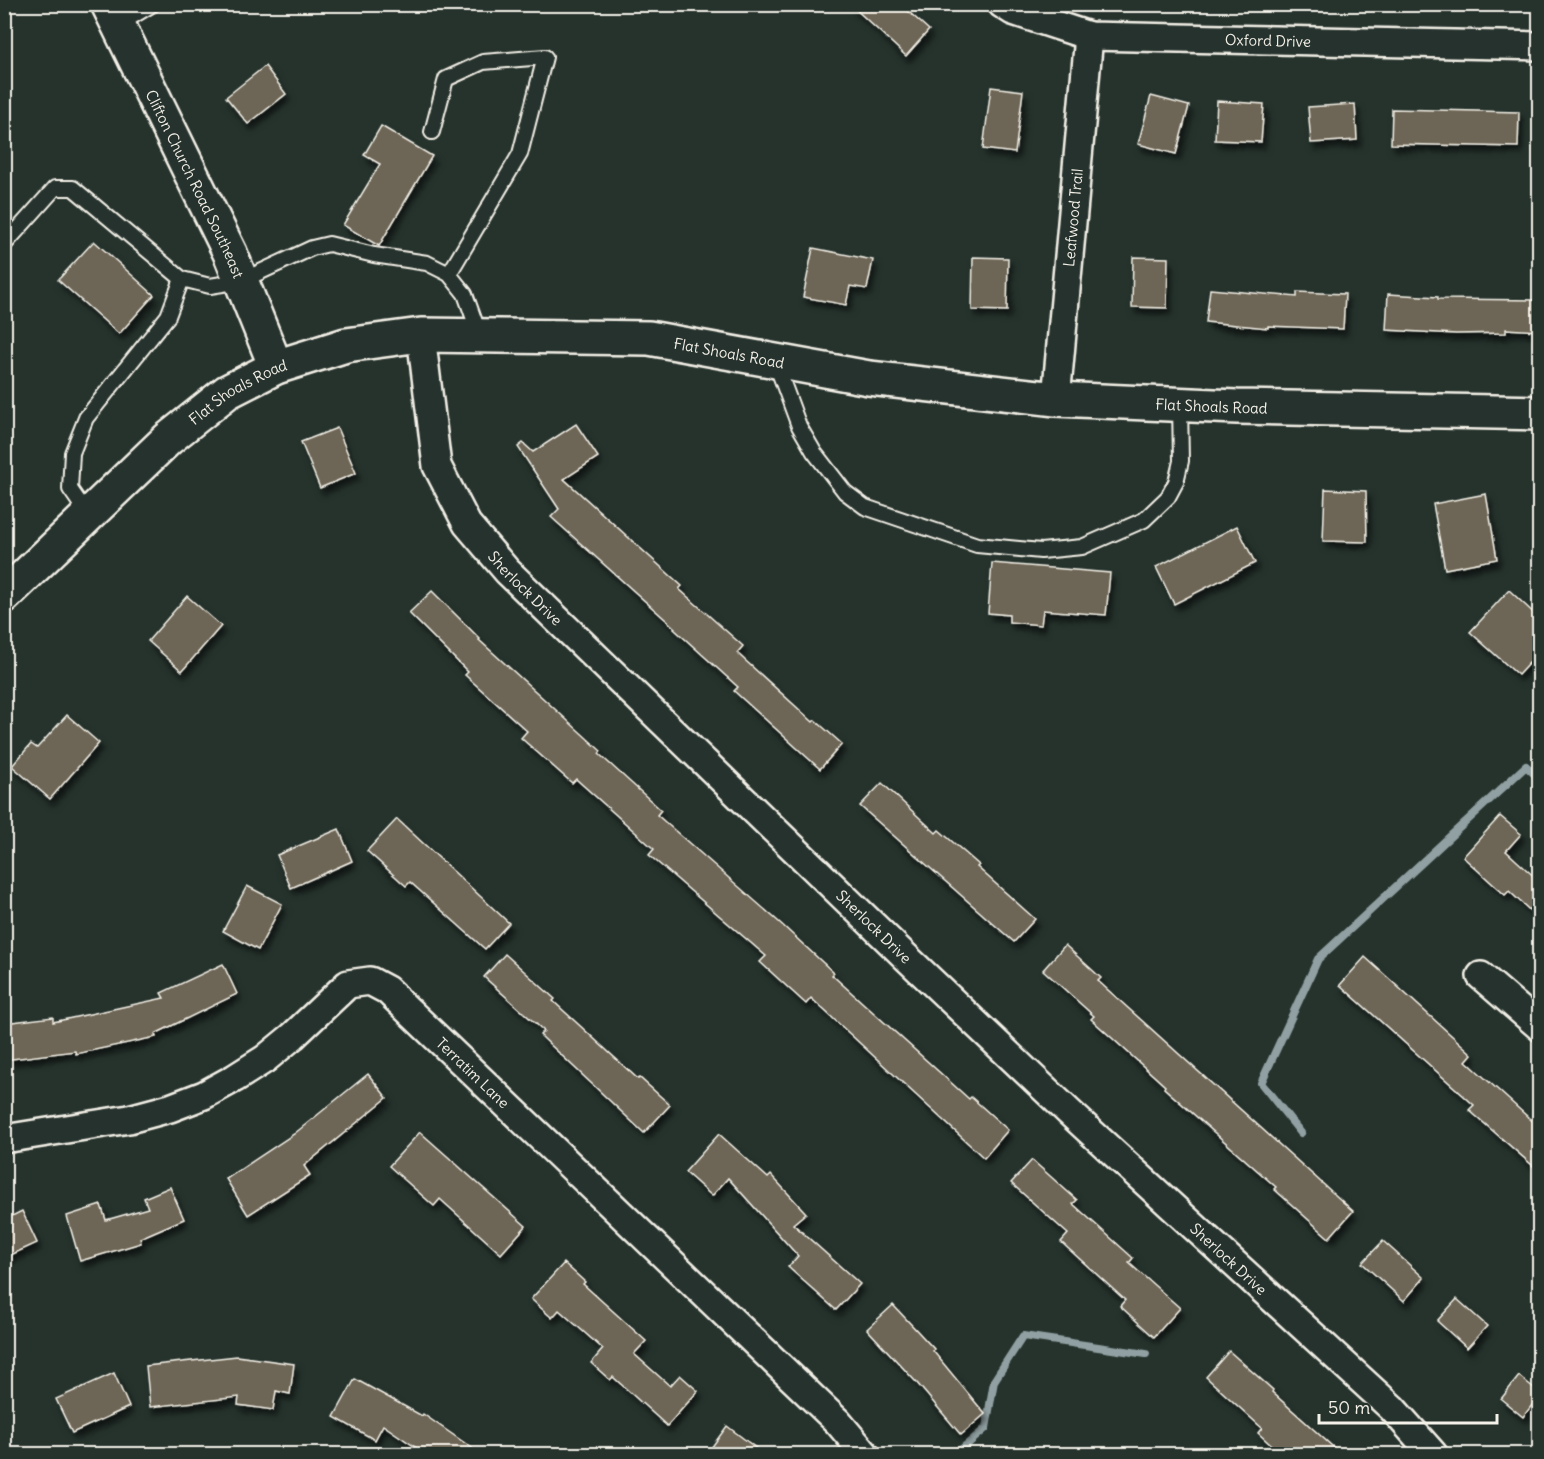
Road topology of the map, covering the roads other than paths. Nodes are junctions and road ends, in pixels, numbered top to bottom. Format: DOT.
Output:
graph roads {
  1 [pos="153,4"];
  2 [pos="1002,4"];
  3 [pos="113,15"];
  4 [pos="1089,36"];
  5 [pos="1539,46"];
  6 [pos="432,132"];
  7 [pos="4,245"];
  8 [pos="449,274"];
  9 [pos="182,279"];
  10 [pos="241,281"];
  11 [pos="420,335"];
  12 [pos="480,336"];
  13 [pos="774,360"];
  14 [pos="276,367"];
  15 [pos="1056,399"];
  16 [pos="1180,404"];
  17 [pos="1539,413"];
  18 [pos="79,502"];
  19 [pos="4,596"];
  20 [pos="1481,976"];
  21 [pos="1539,1027"];
  22 [pos="4,1139"];
  23 [pos="865,1455"];
  24 [pos="1433,1455"];
  1 -- 3 [label="lane"];
  2 -- 4 [label="street, Oxford Drive"];
  3 -- 10 [label="main road, Clifton Church Road Southeast"];
  4 -- 5 [label="street, Oxford Drive"];
  4 -- 15 [label="street, Leafwood Trail"];
  6 -- 8 [label="lane"];
  7 -- 9 [label="lane"];
  8 -- 10 [label="lane"];
  8 -- 12 [label="lane"];
  9 -- 10 [label="lane"];
  9 -- 18 [label="lane"];
  10 -- 14 [label="main road, Clifton Church Road Southeast"];
  11 -- 12 [label="main road, Flat Shoals Road"];
  11 -- 14 [label="main road, Flat Shoals Road"];
  11 -- 24 [label="street, Sherlock Drive"];
  12 -- 13 [label="main road, Flat Shoals Road"];
  13 -- 15 [label="main road, Flat Shoals Road"];
  13 -- 16 [label="lane"];
  14 -- 18 [label="main road, Flat Shoals Road"];
  15 -- 16 [label="main road, Flat Shoals Road"];
  16 -- 17 [label="main road, Flat Shoals Road"];
  18 -- 19 [label="main road, Flat Shoals Road"];
  20 -- 21 [label="street"];
  22 -- 23 [label="street, Terratim Lane"];
}
